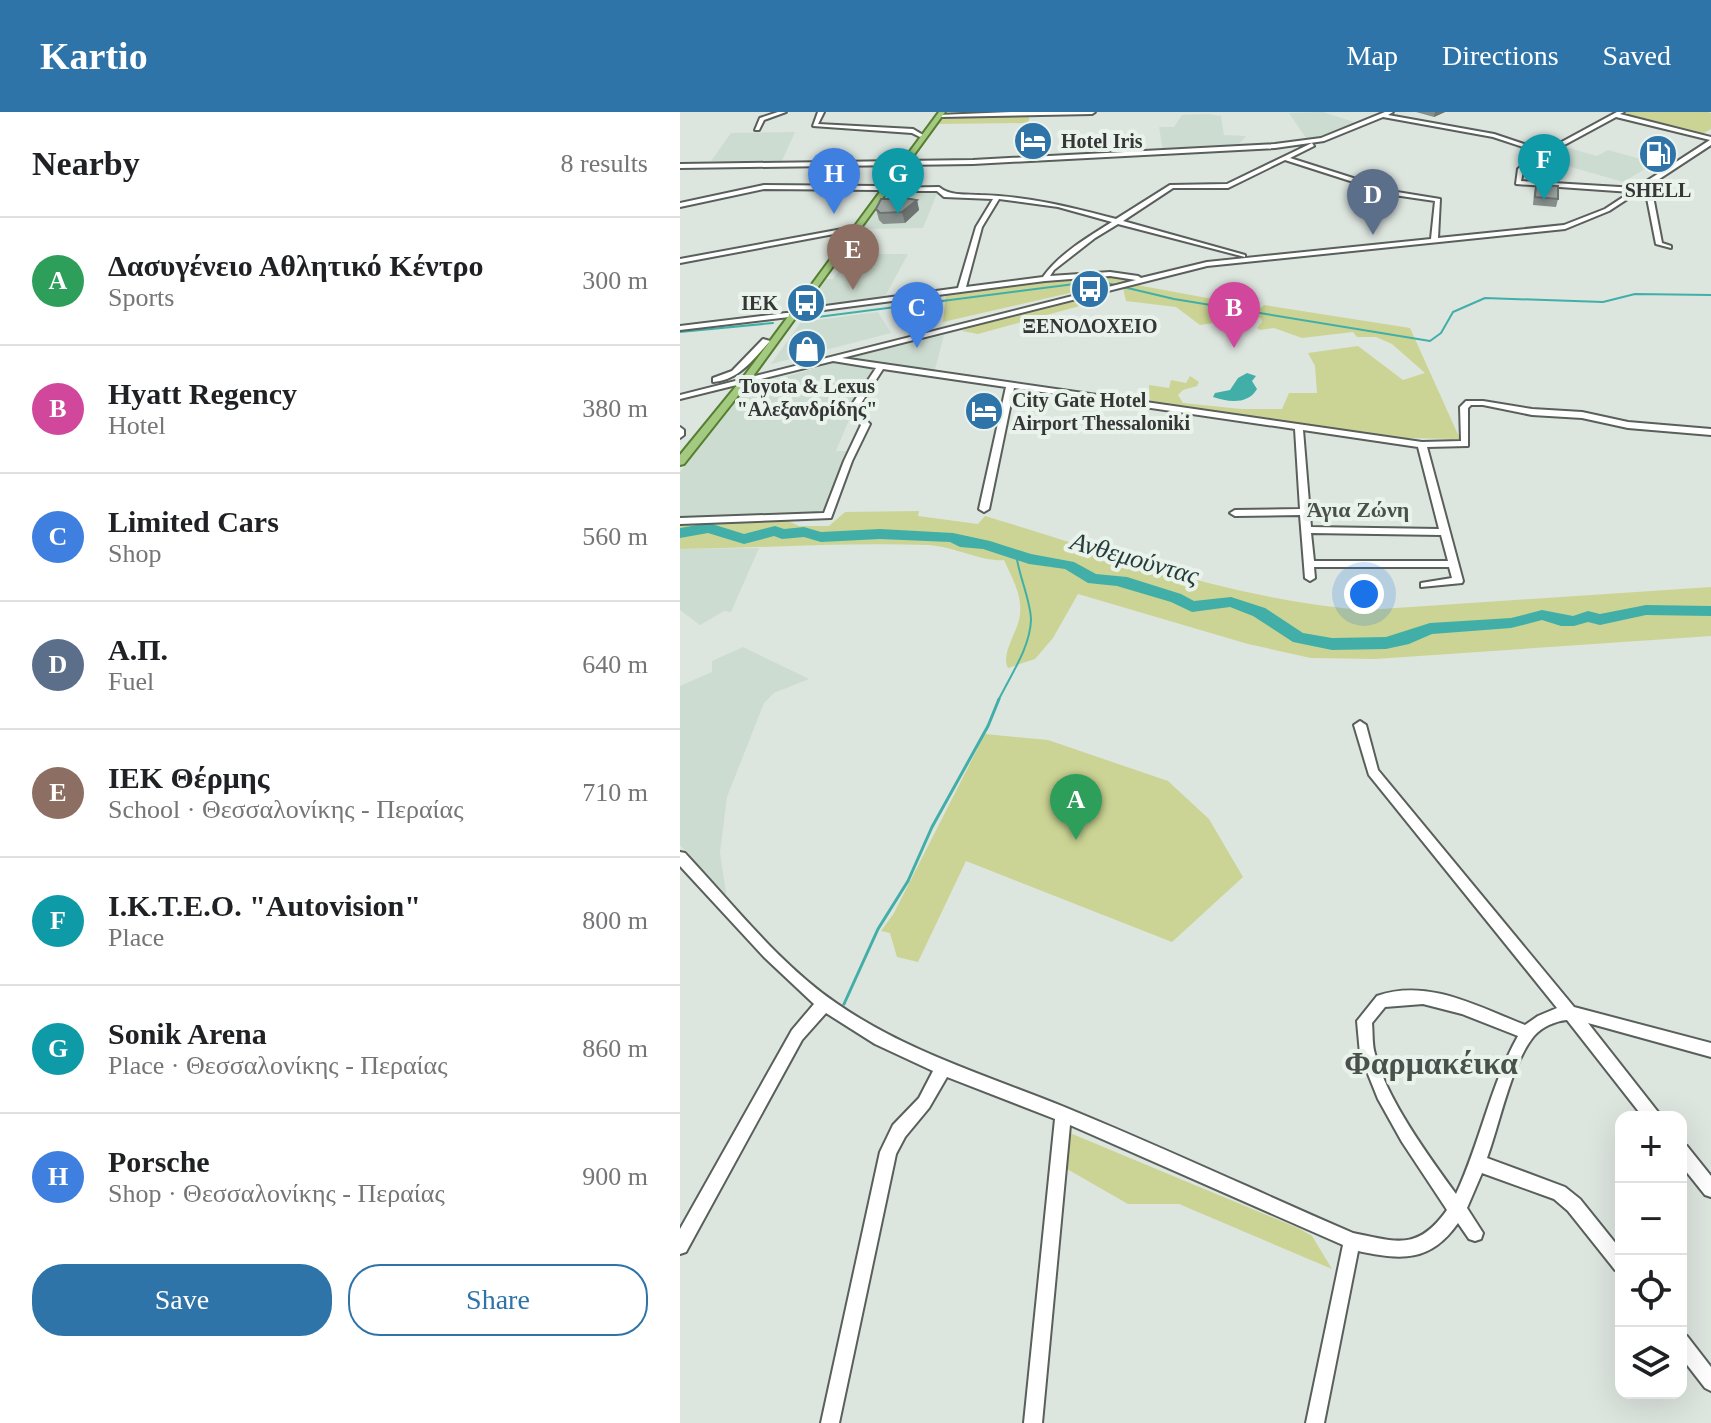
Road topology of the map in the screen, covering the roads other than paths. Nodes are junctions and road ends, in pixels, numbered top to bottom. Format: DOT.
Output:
graph roads {
  1 [pos="783,112"];
  2 [pos="821,112"];
  3 [pos="1092,112"];
  4 [pos="1371,112"];
  5 [pos="1390,112"];
  6 [pos="940,113"];
  7 [pos="1619,113"];
  8 [pos="1382,115"];
  9 [pos="757,129"];
  10 [pos="920,135"];
  11 [pos="1322,140"];
  12 [pos="1711,140"];
  13 [pos="1546,153"];
  14 [pos="1283,158"];
  15 [pos="900,162"];
  16 [pos="877,163"];
  17 [pos="680,164"];
  18 [pos="882,188"];
  19 [pos="1637,189"];
  20 [pos="997,197"];
  21 [pos="680,205"];
  22 [pos="1117,221"];
  23 [pos="848,230"];
  24 [pos="1434,242"];
  25 [pos="1669,247"];
  26 [pos="1231,257"];
  27 [pos="680,261"];
  28 [pos="1045,279"];
  29 [pos="1142,280"];
  30 [pos="961,291"];
  31 [pos="789,317"];
  32 [pos="680,328"];
  33 [pos="766,341"];
  34 [pos="829,359"];
  35 [pos="881,367"];
  36 [pos="740,382"];
  37 [pos="1010,386"];
  38 [pos="696,393"];
  39 [pos="680,397"];
  40 [pos="1299,428"];
  41 [pos="1711,432"];
  42 [pos="1422,445"];
  43 [pos="680,451"];
  44 [pos="680,462"];
  45 [pos="984,509"];
  46 [pos="1304,512"];
  47 [pos="1235,513"];
  48 [pos="680,521"];
  49 [pos="1306,530"];
  50 [pos="1445,532"];
  51 [pos="1308,564"];
  52 [pos="1453,564"];
  53 [pos="1310,578"];
  54 [pos="1425,585"];
  55 [pos="1360,725"];
  56 [pos="680,857"];
  57 [pos="825,1003"];
  58 [pos="1567,1012"];
  59 [pos="1527,1033"];
  60 [pos="1711,1050"];
  61 [pos="943,1069"];
  62 [pos="1648,1111"];
  63 [pos="1063,1115"];
  64 [pos="1687,1159"];
  65 [pos="1478,1163"];
  66 [pos="1711,1189"];
  67 [pos="1456,1208"];
  68 [pos="1475,1233"];
  69 [pos="1352,1241"];
  70 [pos="680,1246"];
  71 [pos="1615,1256"];
  72 [pos="1687,1350"];
  73 [pos="1711,1382"];
  74 [pos="830,1423"];
  75 [pos="1033,1423"];
  76 [pos="1315,1423"];
  1 -- 9 [label="street"];
  2 -- 10 [label="street"];
  3 -- 6 [label="street"];
  4 -- 8 [label="street"];
  5 -- 8 [label="street"];
  6 -- 10 [label="main road"];
  6 -- 15 [label="main road"];
  7 -- 12 [label="street"];
  7 -- 13 [label="street"];
  8 -- 11 [label="street"];
  8 -- 13 [label="street"];
  10 -- 15 [label="main road"];
  11 -- 14 [label="street"];
  11 -- 15 [label="street"];
  12 -- 19 [label="street"];
  13 -- 19 [label="street"];
  14 -- 22 [label="street"];
  14 -- 24 [label="street"];
  15 -- 16 [label="street"];
  15 -- 16 [label="main road"];
  15 -- 18 [label="main road"];
  16 -- 17 [label="street"];
  18 -- 20 [label="street"];
  18 -- 21 [label="street"];
  18 -- 23 [label="main road"];
  18 -- 31 [label="main road"];
  19 -- 24 [label="street"];
  19 -- 25 [label="street"];
  20 -- 22 [label="street"];
  20 -- 30 [label="street"];
  22 -- 26 [label="street"];
  22 -- 28 [label="street"];
  23 -- 27 [label="street"];
  23 -- 31 [label="main road"];
  24 -- 26 [label="street"];
  26 -- 29 [label="street"];
  28 -- 29 [label="street"];
  28 -- 30 [label="street"];
  29 -- 34 [label="street"];
  30 -- 31 [label="street"];
  31 -- 32 [label="street"];
  31 -- 33 [label="main road"];
  31 -- 36 [label="main road"];
  33 -- 36 [label="main road"];
  33 -- 38 [label="street"];
  34 -- 35 [label="street"];
  34 -- 36 [label="street"];
  35 -- 37 [label="street"];
  35 -- 48 [label="street"];
  36 -- 38 [label="street"];
  36 -- 43 [label="main road"];
  36 -- 44 [label="main road"];
  37 -- 40 [label="street"];
  37 -- 45 [label="street"];
  38 -- 39 [label="street"];
  40 -- 42 [label="street"];
  40 -- 46 [label="street"];
  41 -- 42 [label="street"];
  42 -- 50 [label="street"];
  46 -- 47 [label="street"];
  46 -- 49 [label="street"];
  49 -- 50 [label="street"];
  49 -- 51 [label="street"];
  50 -- 52 [label="street"];
  51 -- 52 [label="street"];
  51 -- 53 [label="street"];
  52 -- 54 [label="street"];
  55 -- 58 [label="street"];
  56 -- 57 [label="street"];
  57 -- 61 [label="street"];
  57 -- 70 [label="street"];
  58 -- 59 [label="street"];
  58 -- 60 [label="street"];
  58 -- 62 [label="street"];
  59 -- 65 [label="street"];
  59 -- 67 [label="street"];
  61 -- 63 [label="street"];
  61 -- 74 [label="street"];
  63 -- 69 [label="street"];
  63 -- 75 [label="street"];
  64 -- 66 [label="street"];
  65 -- 67 [label="street"];
  65 -- 71 [label="street"];
  67 -- 68 [label="street"];
  67 -- 69 [label="street"];
  69 -- 76 [label="street"];
  72 -- 73 [label="street"];
}
